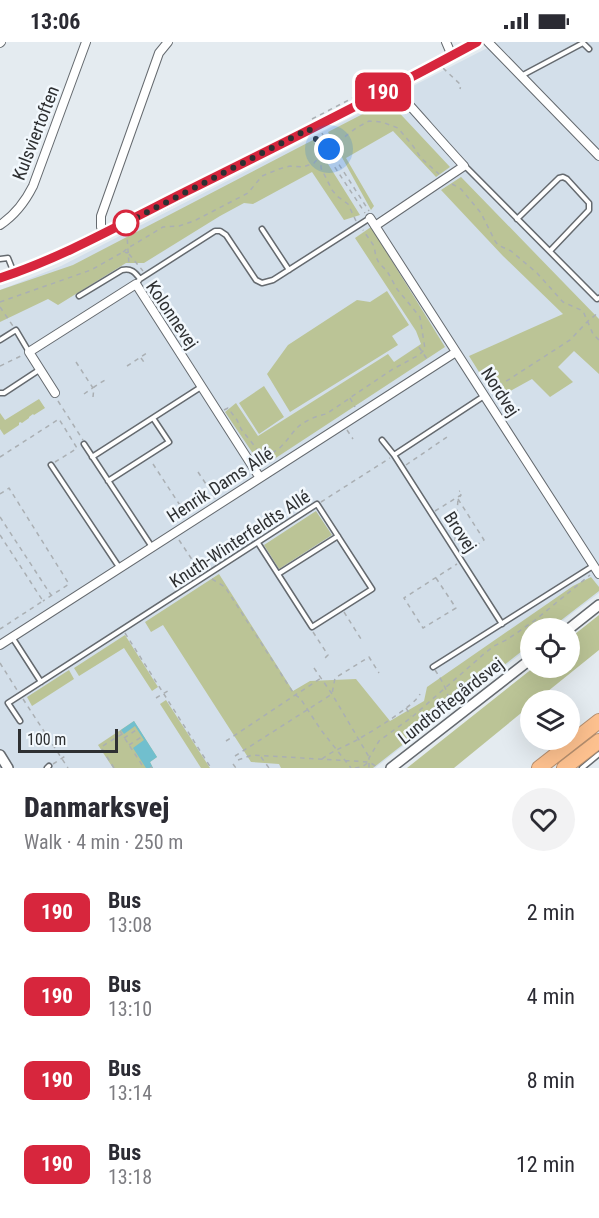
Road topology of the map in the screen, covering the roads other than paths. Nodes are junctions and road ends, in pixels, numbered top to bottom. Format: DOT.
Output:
graph roads {
  1 [pos="86,42"];
  2 [pos="168,42"];
  3 [pos="446,42"];
  4 [pos="477,42"];
  5 [pos="488,42"];
  6 [pos="589,49"];
  7 [pos="452,56"];
  8 [pos="520,76"];
  9 [pos="393,87"];
  10 [pos="599,156"];
  11 [pos="464,166"];
  12 [pos="370,218"];
  13 [pos="518,219"];
  14 [pos="0,225"];
  15 [pos="375,226"];
  16 [pos="262,229"];
  17 [pos="104,234"];
  18 [pos="550,251"];
  19 [pos="0,259"];
  20 [pos="289,270"];
  21 [pos="14,273"];
  22 [pos="0,278"];
  23 [pos="138,281"];
  24 [pos="79,296"];
  25 [pos="599,298"];
  26 [pos="0,340"];
  27 [pos="29,352"];
  28 [pos="456,352"];
  29 [pos="40,370"];
  30 [pos="201,387"];
  31 [pos="0,393"];
  32 [pos="55,393"];
  33 [pos="484,396"];
  34 [pos="153,418"];
  35 [pos="382,440"];
  36 [pos="84,444"];
  37 [pos="394,454"];
  38 [pos="92,457"];
  39 [pos="51,465"];
  40 [pos="260,478"];
  41 [pos="108,481"];
  42 [pos="338,536"];
  43 [pos="258,543"];
  44 [pos="152,547"];
  45 [pos="120,568"];
  46 [pos="596,569"];
  47 [pos="278,574"];
  48 [pos="599,606"];
  49 [pos="580,620"];
  50 [pos="502,624"];
  51 [pos="12,637"];
  52 [pos="0,645"];
  53 [pos="433,667"];
  54 [pos="520,668"];
  55 [pos="41,682"];
  56 [pos="20,721"];
  57 [pos="599,721"];
  58 [pos="580,736"];
  59 [pos="599,741"];
  60 [pos="560,750"];
  61 [pos="562,750"];
  62 [pos="599,754"];
  63 [pos="0,755"];
  64 [pos="531,767"];
  65 [pos="8,768"];
  66 [pos="391,768"];
  67 [pos="539,768"];
  68 [pos="564,768"];
  69 [pos="582,768"];
  1 -- 14 [label="street, Kulsviertoften"];
  2 -- 17 [label="street"];
  3 -- 7 [label="street"];
  4 -- 7 [label="street"];
  5 -- 8 [label="street"];
  6 -- 8 [label="lane"];
  7 -- 9 [label="street"];
  8 -- 10 [label="street"];
  9 -- 11 [label="street"];
  9 -- 17 [label="street"];
  11 -- 13 [label="lane"];
  11 -- 15 [label="street"];
  12 -- 15 [label="street, Nordvej"];
  12 -- 20 [label="lane"];
  13 -- 18 [label="lane"];
  13 -- 18 [label="lane"];
  15 -- 28 [label="street, Nordvej"];
  16 -- 20 [label="lane"];
  17 -- 21 [label="street"];
  18 -- 25 [label="lane"];
  19 -- 21 [label="lane"];
  20 -- 23 [label="lane"];
  21 -- 22 [label="street"];
  23 -- 24 [label="lane"];
  23 -- 27 [label="street, Kolonnevej"];
  23 -- 30 [label="street, Kolonnevej"];
  26 -- 27 [label="lane"];
  27 -- 29 [label="street"];
  28 -- 33 [label="street, Nordvej"];
  28 -- 40 [label="street, Henrik Dams Allé"];
  29 -- 31 [label="lane"];
  29 -- 32 [label="street"];
  30 -- 34 [label="lane"];
  30 -- 40 [label="street, Kolonnevej"];
  33 -- 37 [label="lane"];
  33 -- 46 [label="street, Nordvej"];
  34 -- 38 [label="lane"];
  34 -- 41 [label="lane"];
  35 -- 37 [label="lane, Brovej"];
  36 -- 38 [label="lane"];
  37 -- 50 [label="lane, Brovej"];
  38 -- 41 [label="lane"];
  39 -- 45 [label="lane"];
  40 -- 44 [label="street, Henrik Dams Allé"];
  41 -- 44 [label="lane"];
  42 -- 43 [label="lane, Knuth-Winterfeldts Allé"];
  42 -- 47 [label="lane"];
  42 -- 47 [label="lane"];
  43 -- 47 [label="lane"];
  43 -- 55 [label="lane, Knuth-Winterfeldts Allé"];
  44 -- 45 [label="street, Henrik Dams Allé"];
  45 -- 51 [label="street, Henrik Dams Allé"];
  46 -- 50 [label="lane"];
  48 -- 49 [label="street"];
  50 -- 53 [label="lane"];
  51 -- 52 [label="street, Henrik Dams Allé"];
  51 -- 55 [label="lane"];
  54 -- 66 [label="street, Lundtoftegårdsvej"];
  55 -- 56 [label="lane, Knuth-Winterfeldts Allé"];
  57 -- 58 [label="highway"];
  59 -- 68 [label="highway"];
  60 -- 64 [label="lane"];
  61 -- 67 [label="highway"];
  62 -- 69 [label="lane"];
  63 -- 65 [label="street"];
}
